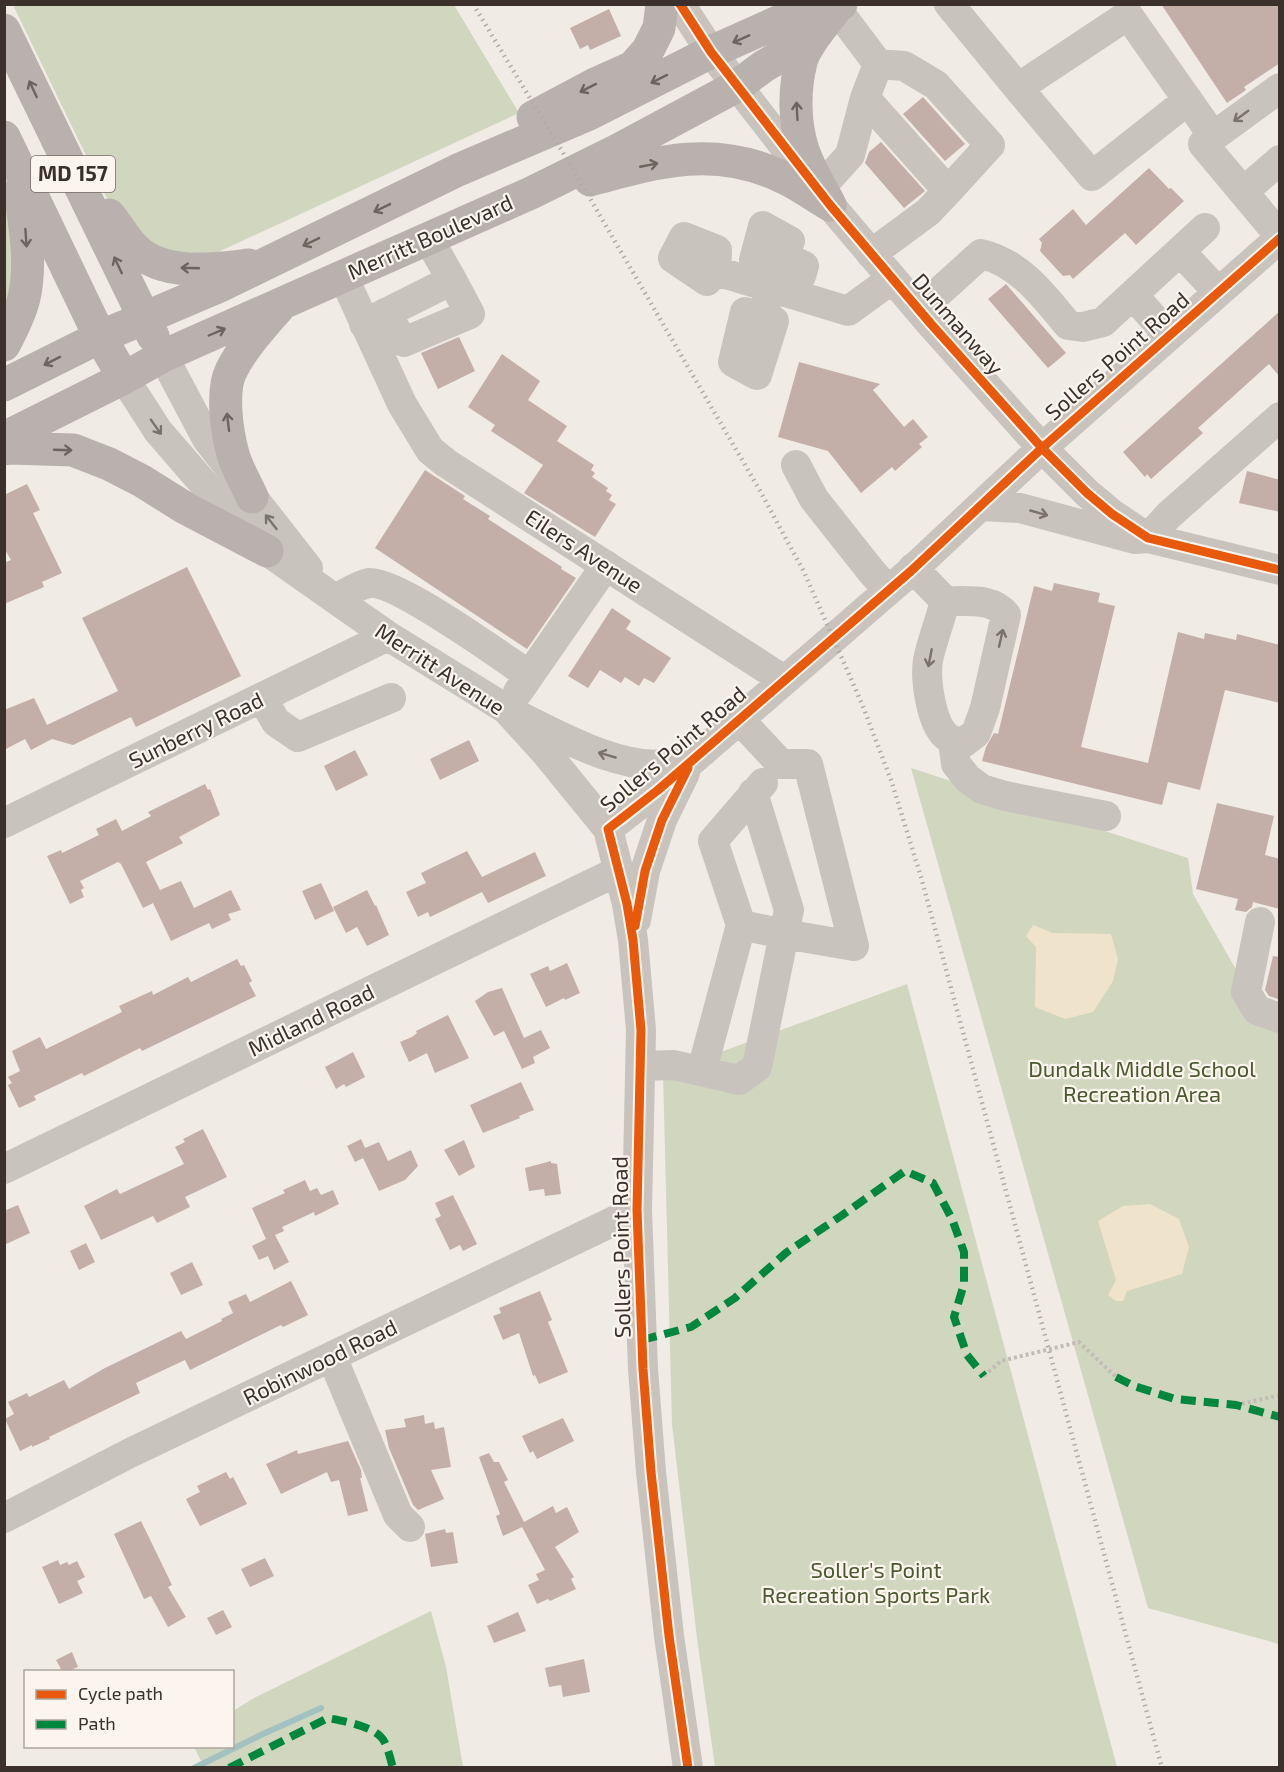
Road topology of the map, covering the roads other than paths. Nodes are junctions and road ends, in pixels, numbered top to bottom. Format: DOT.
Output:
graph roads {
  1 [pos="662,4"];
  2 [pos="681,4"];
  3 [pos="759,4"];
  4 [pos="949,4"];
  5 [pos="838,6"];
  6 [pos="4,30"];
  7 [pos="814,37"];
  8 [pos="711,52"];
  9 [pos="878,64"];
  10 [pos="737,86"];
  11 [pos="1018,88"];
  12 [pos="1280,88"];
  13 [pos="865,98"];
  14 [pos="1188,100"];
  15 [pos="1208,140"];
  16 [pos="10,148"];
  17 [pos="65,157"];
  18 [pos="1280,160"];
  19 [pos="458,170"];
  20 [pos="948,191"];
  21 [pos="1243,192"];
  22 [pos="531,193"];
  23 [pos="825,196"];
  24 [pos="1205,228"];
  25 [pos="434,236"];
  26 [pos="1280,237"];
  27 [pos="1180,251"];
  28 [pos="872,254"];
  29 [pos="269,263"];
  30 [pos="716,271"];
  31 [pos="778,271"];
  32 [pos="343,276"];
  33 [pos="892,279"];
  34 [pos="1218,292"];
  35 [pos="1133,295"];
  36 [pos="282,303"];
  37 [pos="919,310"];
  38 [pos="761,317"];
  39 [pos="143,318"];
  40 [pos="375,318"];
  41 [pos="1168,336"];
  42 [pos="100,337"];
  43 [pos="4,345"];
  44 [pos="163,356"];
  45 [pos="124,378"];
  46 [pos="4,385"];
  47 [pos="1274,428"];
  48 [pos="4,438"];
  49 [pos="1041,448"];
  50 [pos="4,449"];
  51 [pos="796,465"];
  52 [pos="252,497"];
  53 [pos="981,506"];
  54 [pos="1148,538"];
  55 [pos="267,551"];
  56 [pos="606,566"];
  57 [pos="913,568"];
  58 [pos="1280,570"];
  59 [pos="888,590"];
  60 [pos="335,599"];
  61 [pos="945,601"];
  62 [pos="388,636"];
  63 [pos="530,675"];
  64 [pos="784,680"];
  65 [pos="262,698"];
  66 [pos="391,698"];
  67 [pos="506,709"];
  68 [pos="730,727"];
  69 [pos="952,741"];
  70 [pos="690,763"];
  71 [pos="781,764"];
  72 [pos="753,793"];
  73 [pos="1106,816"];
  74 [pos="4,823"];
  75 [pos="608,829"];
  76 [pos="618,870"];
  77 [pos="1260,922"];
  78 [pos="741,925"];
  79 [pos="784,934"];
  80 [pos="633,940"];
  81 [pos="1280,1018"];
  82 [pos="640,1066"];
  83 [pos="702,1070"];
  84 [pos="4,1169"];
  85 [pos="637,1210"];
  86 [pos="332,1357"];
  87 [pos="4,1518"];
  88 [pos="410,1527"];
  89 [pos="688,1767"];
  1 -- 19 [label="main road, one-way"];
  2 -- 8 [label="street, Dunmanway"];
  3 -- 5 [label="main road"];
  4 -- 11 [label="street"];
  5 -- 7 [label="main road, Merritt Boulevard"];
  5 -- 8 [label="main road, Merritt Boulevard, one-way"];
  5 -- 9 [label="street"];
  17 -- 6 [label="main road, MD 157, one-way"];
  7 -- 10 [label="main road, Merritt Boulevard"];
  23 -- 7 [label="main road, one-way"];
  8 -- 10 [label="street, Dunmanway"];
  8 -- 19 [label="main road, Merritt Boulevard, one-way"];
  8 -- 25 [label="main road"];
  9 -- 13 [label="street"];
  9 -- 20 [label="street"];
  10 -- 22 [label="main road, Merritt Boulevard"];
  10 -- 23 [label="street, Dunmanway"];
  11 -- 14 [label="street"];
  11 -- 14 [label="street"];
  12 -- 15 [label="street, one-way"];
  13 -- 20 [label="street"];
  13 -- 23 [label="street"];
  14 -- 15 [label="street"];
  15 -- 21 [label="street"];
  16 -- 42 [label="main road"];
  16 -- 43 [label="main road, MD 157, one-way"];
  29 -- 17 [label="main road, one-way"];
  39 -- 17 [label="main road, MD 157, one-way"];
  18 -- 21 [label="street"];
  19 -- 29 [label="main road, Merritt Boulevard, one-way"];
  20 -- 28 [label="street"];
  21 -- 26 [label="street"];
  22 -- 23 [label="main road, one-way"];
  22 -- 25 [label="main road, Merritt Boulevard"];
  23 -- 28 [label="street, Dunmanway"];
  24 -- 27 [label="street"];
  25 -- 32 [label="main road, Merritt Boulevard"];
  25 -- 40 [label="street"];
  26 -- 34 [label="street, Sollers Point Road"];
  27 -- 34 [label="street"];
  27 -- 35 [label="street"];
  28 -- 33 [label="street, Dunmanway"];
  29 -- 39 [label="main road, Merritt Boulevard"];
  30 -- 31 [label="street"];
  31 -- 33 [label="street"];
  31 -- 38 [label="street"];
  32 -- 36 [label="main road, Merritt Boulevard"];
  32 -- 40 [label="street, Eilers Avenue"];
  33 -- 37 [label="street, Dunmanway"];
  34 -- 41 [label="street, Sollers Point Road"];
  35 -- 37 [label="street"];
  35 -- 41 [label="street"];
  44 -- 36 [label="main road, Merritt Boulevard, one-way"];
  52 -- 36 [label="main road, one-way"];
  37 -- 49 [label="street, Dunmanway"];
  39 -- 42 [label="main road, Merritt Boulevard"];
  39 -- 44 [label="main road, MD 157"];
  40 -- 56 [label="street, Eilers Avenue"];
  41 -- 49 [label="street, Sollers Point Road"];
  42 -- 45 [label="main road"];
  42 -- 46 [label="main road, Merritt Boulevard, one-way"];
  44 -- 45 [label="main road, Merritt Boulevard"];
  44 -- 52 [label="street, Merritt Avenue"];
  45 -- 48 [label="main road, Merritt Boulevard"];
  45 -- 55 [label="street, Merritt Avenue, one-way"];
  47 -- 54 [label="street"];
  49 -- 53 [label="street, Sollers Point Road"];
  49 -- 54 [label="street, Dunmanway"];
  50 -- 55 [label="main road, one-way"];
  51 -- 59 [label="street"];
  60 -- 52 [label="street, Merritt Avenue, one-way"];
  53 -- 54 [label="street, one-way"];
  53 -- 57 [label="street, Sollers Point Road"];
  54 -- 58 [label="street, Dunmanway"];
  55 -- 60 [label="street, Merritt Avenue"];
  56 -- 63 [label="street"];
  56 -- 64 [label="street, Eilers Avenue"];
  57 -- 59 [label="street, Sollers Point Road"];
  57 -- 61 [label="street"];
  59 -- 64 [label="street, Sollers Point Road"];
  60 -- 62 [label="street, Merritt Avenue"];
  60 -- 63 [label="street"];
  61 -- 69 [label="street, one-way"];
  69 -- 61 [label="street, one-way"];
  62 -- 65 [label="street, Sunberry Road"];
  62 -- 67 [label="street, Merritt Avenue"];
  63 -- 67 [label="street"];
  64 -- 68 [label="street, Sollers Point Road"];
  65 -- 66 [label="street"];
  65 -- 74 [label="street, Sunberry Road"];
  68 -- 67 [label="street, one-way"];
  67 -- 75 [label="street, Merritt Avenue"];
  68 -- 70 [label="street, Sollers Point Road"];
  68 -- 71 [label="street"];
  69 -- 73 [label="street"];
  70 -- 75 [label="street, Sollers Point Road"];
  70 -- 80 [label="street"];
  71 -- 72 [label="street"];
  71 -- 79 [label="street"];
  72 -- 78 [label="street"];
  72 -- 79 [label="street"];
  75 -- 76 [label="street, Sollers Point Road"];
  76 -- 80 [label="street, Sollers Point Road"];
  76 -- 84 [label="street, Midland Road"];
  77 -- 81 [label="street"];
  78 -- 79 [label="street"];
  78 -- 83 [label="street"];
  79 -- 83 [label="street"];
  80 -- 82 [label="street, Sollers Point Road"];
  82 -- 83 [label="street"];
  82 -- 85 [label="street, Sollers Point Road"];
  85 -- 86 [label="street, Robinwood Road"];
  85 -- 89 [label="street, Sollers Point Road"];
  86 -- 87 [label="street, Robinwood Road"];
  86 -- 88 [label="street"];
}
